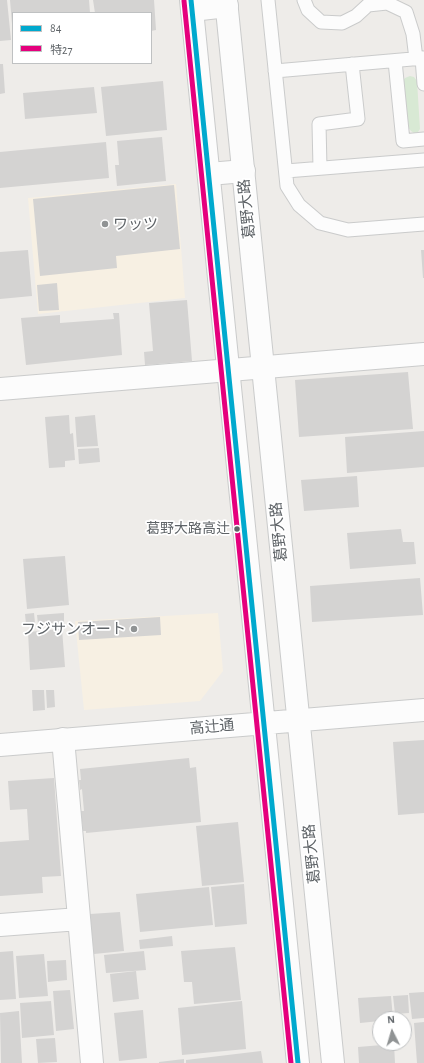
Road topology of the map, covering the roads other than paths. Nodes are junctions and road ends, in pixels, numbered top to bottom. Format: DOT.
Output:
graph roads {
  1 [pos="268,0"];
  2 [pos="304,0"];
  3 [pos="227,3"];
  4 [pos="192,5"];
  5 [pos="420,59"];
  6 [pos="395,61"];
  7 [pos="352,64"];
  8 [pos="275,70"];
  9 [pos="424,84"];
  10 [pos="424,139"];
  11 [pos="424,160"];
  12 [pos="320,168"];
  13 [pos="286,170"];
  14 [pos="244,171"];
  15 [pos="209,174"];
  16 [pos="424,224"];
  17 [pos="424,354"];
  18 [pos="263,367"];
  19 [pos="228,370"];
  20 [pos="0,389"];
  21 [pos="424,710"];
  22 [pos="298,720"];
  23 [pos="264,723"];
  24 [pos="63,739"];
  25 [pos="0,745"];
  26 [pos="79,919"];
  27 [pos="0,925"];
  28 [pos="92,1063"];
  29 [pos="298,1063"];
  30 [pos="332,1063"];
  1 -- 8 [label="lane"];
  2 -- 5 [label="lane"];
  3 -- 4 [label="street"];
  3 -- 14 [label="street, 葛野大路"];
  4 -- 15 [label="street"];
  5 -- 6 [label="lane"];
  5 -- 9 [label="lane"];
  6 -- 7 [label="lane"];
  6 -- 10 [label="lane"];
  7 -- 8 [label="lane"];
  7 -- 12 [label="lane"];
  8 -- 13 [label="lane"];
  11 -- 12 [label="lane"];
  12 -- 13 [label="lane"];
  13 -- 16 [label="lane"];
  14 -- 15 [label="street"];
  14 -- 18 [label="street, 葛野大路"];
  15 -- 19 [label="street"];
  17 -- 18 [label="street"];
  18 -- 19 [label="street"];
  18 -- 22 [label="street, 葛野大路"];
  19 -- 20 [label="street"];
  19 -- 23 [label="street"];
  21 -- 22 [label="street, 高辻通"];
  22 -- 23 [label="street, 高辻通"];
  22 -- 30 [label="street, 葛野大路"];
  23 -- 24 [label="street, 高辻通"];
  23 -- 29 [label="street"];
  24 -- 25 [label="street, 高辻通"];
  24 -- 26 [label="street"];
  26 -- 27 [label="street"];
  26 -- 28 [label="street"];
}
